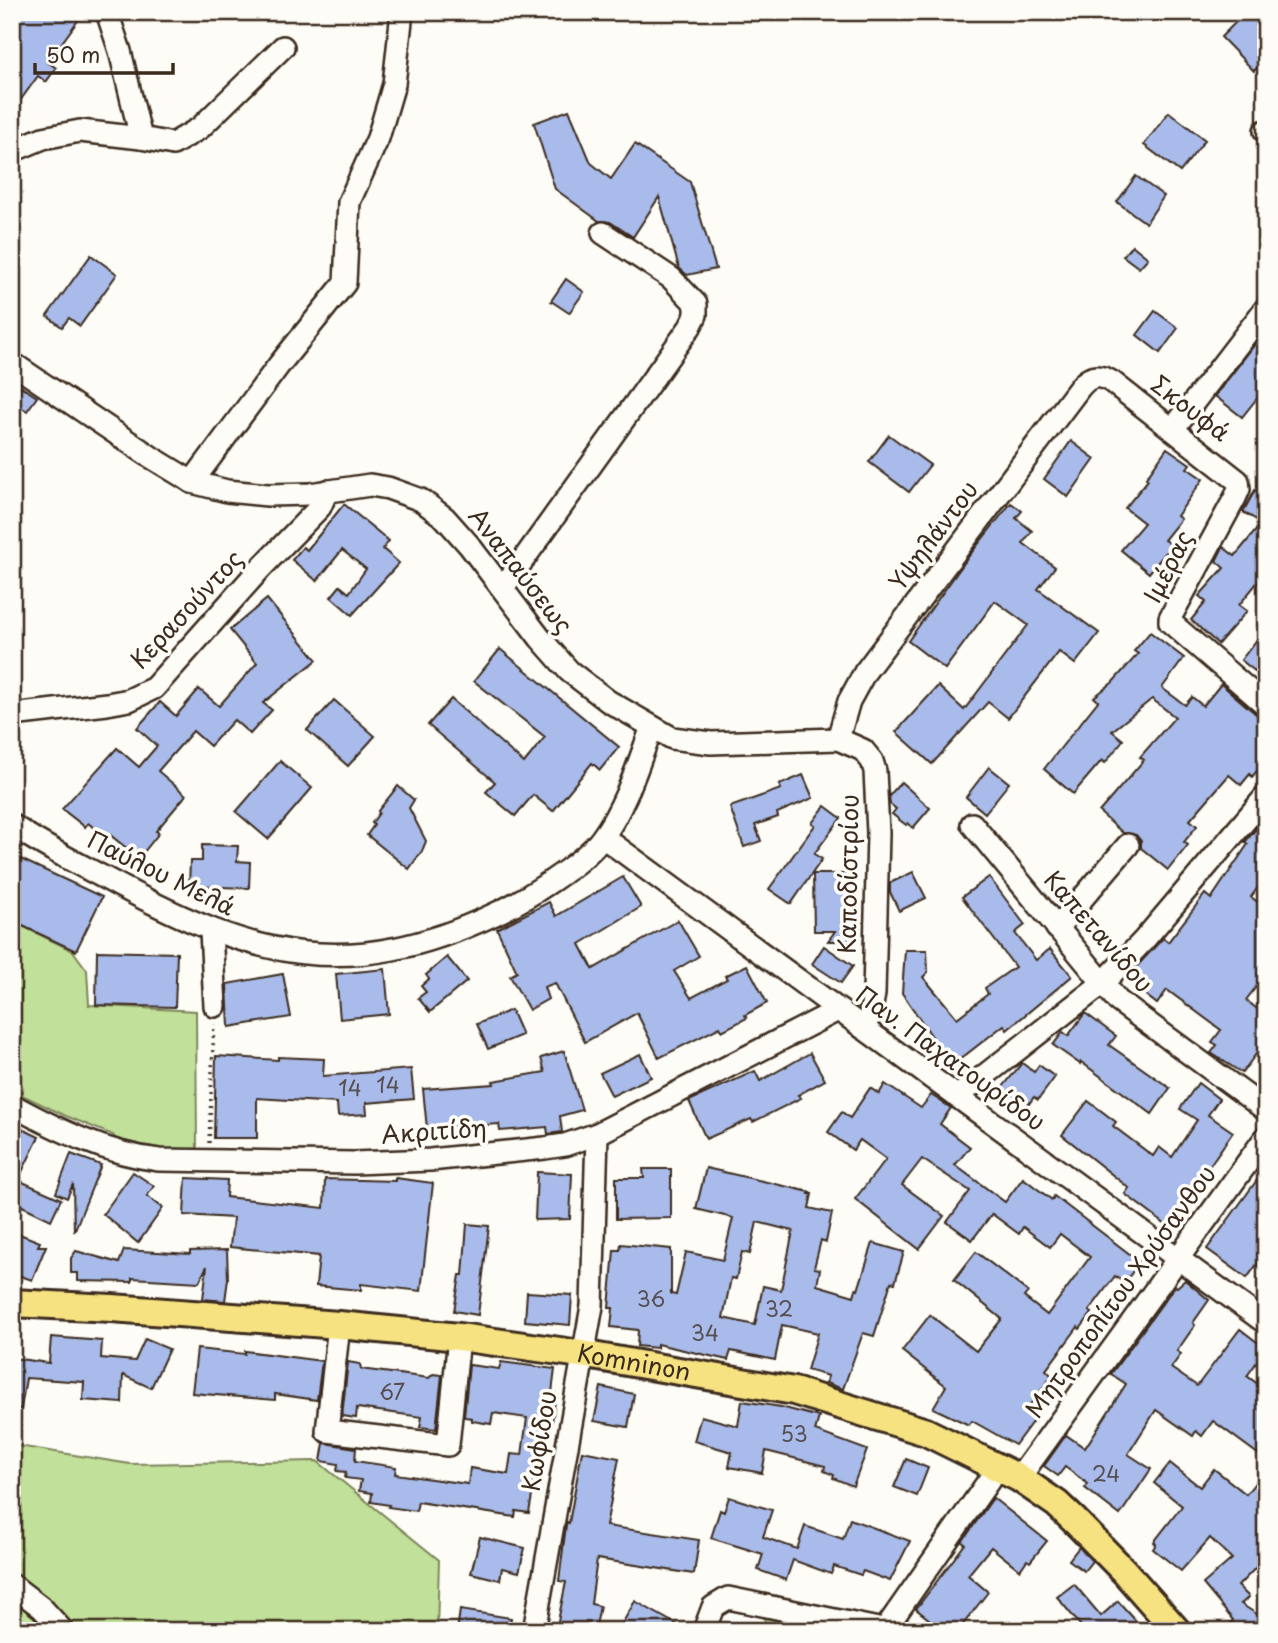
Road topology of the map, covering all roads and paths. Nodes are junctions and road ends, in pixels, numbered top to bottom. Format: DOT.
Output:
graph roads {
  1 [pos="107,12"];
  2 [pos="402,12"];
  3 [pos="283,47"];
  4 [pos="141,138"];
  5 [pos="12,151"];
  6 [pos="603,233"];
  7 [pos="1266,308"];
  8 [pos="12,363"];
  9 [pos="1091,377"];
  10 [pos="1173,429"];
  11 [pos="192,482"];
  12 [pos="327,491"];
  13 [pos="1235,498"];
  14 [pos="503,588"];
  15 [pos="1266,705"];
  16 [pos="12,715"];
  17 [pos="652,727"];
  18 [pos="838,739"];
  19 [pos="1266,796"];
  20 [pos="972,824"];
  21 [pos="12,825"];
  22 [pos="603,837"];
  23 [pos="1128,845"];
  24 [pos="1057,928"];
  25 [pos="211,931"];
  26 [pos="1103,983"];
  27 [pos="215,1006"];
  28 [pos="838,1010"];
  29 [pos="863,1028"];
  30 [pos="957,1097"];
  31 [pos="12,1105"];
  32 [pos="1266,1110"];
  33 [pos="597,1134"];
  34 [pos="1262,1151"];
  35 [pos="208,1162"];
  36 [pos="1178,1258"];
  37 [pos="12,1304"];
  38 [pos="1266,1323"];
  39 [pos="339,1325"];
  40 [pos="459,1337"];
  41 [pos="582,1354"];
  42 [pos="1009,1472"];
  43 [pos="12,1585"];
  44 [pos="886,1630"];
  45 [pos="63,1631"];
  46 [pos="534,1631"];
  47 [pos="704,1631"];
  48 [pos="1177,1631"];
  1 -- 4 [label="street"];
  2 -- 11 [label="street"];
  3 -- 4 [label="street"];
  4 -- 5 [label="street"];
  6 -- 14 [label="street"];
  7 -- 10 [label="street"];
  8 -- 11 [label="street, Αναπαύσεως"];
  9 -- 10 [label="street, Σκουφά"];
  9 -- 18 [label="street, Υψηλάντου"];
  10 -- 13 [label="street, Σκουφά"];
  11 -- 12 [label="street, Αναπαύσεως"];
  12 -- 14 [label="street, Αναπαύσεως"];
  12 -- 16 [label="street, Κερασούντος"];
  13 -- 15 [label="street, Ιμέρας"];
  14 -- 17 [label="street, Αναπαύσεως"];
  17 -- 18 [label="street, Αναπαύσεως"];
  17 -- 22 [label="street, Παύλου Μελά"];
  18 -- 29 [label="street, Καποδίστρίου"];
  19 -- 26 [label="street"];
  20 -- 24 [label="street, Καπετανίδου"];
  21 -- 25 [label="street, Παύλου Μελά"];
  22 -- 25 [label="street, Παύλου Μελά"];
  22 -- 28 [label="street, Παν. Παχατουρίδου"];
  23 -- 24 [label="street"];
  24 -- 26 [label="street, Καπετανίδου"];
  25 -- 27 [label="street"];
  26 -- 30 [label="street"];
  26 -- 32 [label="street, Καπετανίδου"];
  27 -- 35 [label="path"];
  28 -- 29 [label="street, Παν. Παχατουρίδου"];
  28 -- 33 [label="street, Ακριτίδη"];
  29 -- 30 [label="street, Παν. Παχατουρίδου"];
  30 -- 36 [label="street, Παν. Παχατουρίδου"];
  31 -- 35 [label="street, Ακριτίδη"];
  33 -- 35 [label="street, Ακριτίδη"];
  33 -- 41 [label="street, Κωφίδου"];
  34 -- 36 [label="street, Μητροπολίτου Χρύσανθου"];
  36 -- 38 [label="street, Παν. Παχατουρίδου"];
  36 -- 42 [label="street, Μητροπολίτου Χρύσανθου"];
  37 -- 39 [label="main road, Komninon"];
  39 -- 40 [label="main road, Komninon"];
  39 -- 40 [label="street"];
  40 -- 41 [label="main road, Komninon"];
  41 -- 42 [label="main road, Komninon"];
  41 -- 46 [label="street, Κωφίδου"];
  42 -- 44 [label="street, Μητροπολίτου Χρύσανθου"];
  42 -- 48 [label="main road, Komninon"];
  43 -- 45 [label="street"];
  44 -- 47 [label="street"];
}
